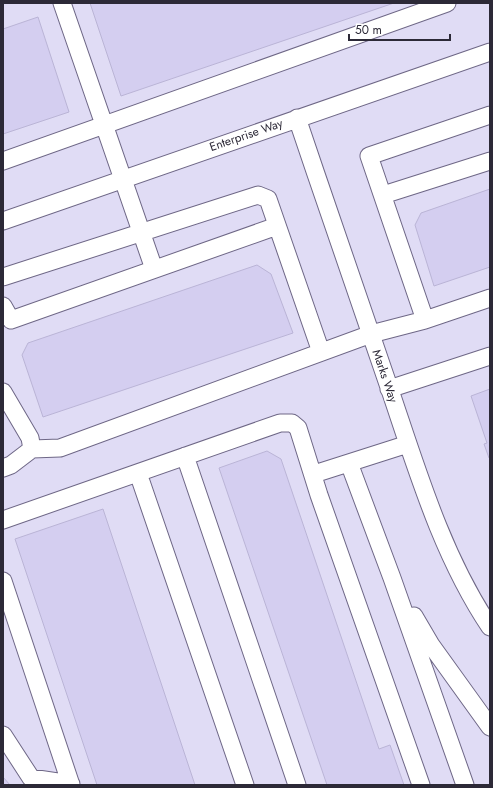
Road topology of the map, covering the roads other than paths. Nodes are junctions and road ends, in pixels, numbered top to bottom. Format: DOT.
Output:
graph roads {
  1 [pos="62,3"];
  2 [pos="447,3"];
  3 [pos="490,52"];
  4 [pos="490,115"];
  5 [pos="297,118"];
  6 [pos="104,125"];
  7 [pos="3,161"];
  8 [pos="490,161"];
  9 [pos="122,179"];
  10 [pos="383,195"];
  11 [pos="3,220"];
  12 [pos="277,226"];
  13 [pos="141,232"];
  14 [pos="154,269"];
  15 [pos="3,277"];
  16 [pos="490,298"];
  17 [pos="3,306"];
  18 [pos="426,320"];
  19 [pos="371,334"];
  20 [pos="321,352"];
  21 [pos="490,356"];
  22 [pos="390,390"];
  23 [pos="3,392"];
  24 [pos="408,444"];
  25 [pos="32,449"];
  26 [pos="185,456"];
  27 [pos="349,463"];
  28 [pos="3,468"];
  29 [pos="138,473"];
  30 [pos="314,474"];
  31 [pos="3,520"];
  32 [pos="392,578"];
  33 [pos="3,581"];
  34 [pos="490,627"];
  35 [pos="490,727"];
  36 [pos="3,735"];
  37 [pos="71,785"];
  38 [pos="245,785"];
  39 [pos="297,785"];
  40 [pos="421,785"];
  41 [pos="465,785"];
  1 -- 6 [label="street"];
  2 -- 6 [label="street"];
  3 -- 5 [label="street, Enterprise Way"];
  4 -- 10 [label="street"];
  5 -- 9 [label="street, Enterprise Way"];
  5 -- 19 [label="street, Marks Way"];
  6 -- 7 [label="street"];
  6 -- 9 [label="street"];
  8 -- 10 [label="street"];
  9 -- 11 [label="street, Enterprise Way"];
  9 -- 13 [label="street"];
  10 -- 18 [label="street"];
  12 -- 13 [label="street"];
  12 -- 14 [label="street"];
  12 -- 20 [label="street"];
  13 -- 14 [label="street"];
  13 -- 15 [label="street"];
  14 -- 17 [label="street"];
  16 -- 18 [label="street"];
  18 -- 19 [label="street"];
  19 -- 20 [label="street"];
  19 -- 22 [label="street, Marks Way"];
  20 -- 25 [label="street"];
  21 -- 22 [label="street"];
  22 -- 24 [label="street, Marks Way"];
  23 -- 25 [label="street"];
  24 -- 27 [label="street"];
  24 -- 34 [label="street, Marks Way"];
  25 -- 28 [label="street"];
  26 -- 29 [label="street"];
  26 -- 30 [label="street"];
  26 -- 39 [label="street"];
  27 -- 30 [label="street"];
  27 -- 32 [label="street"];
  29 -- 31 [label="street"];
  29 -- 38 [label="street"];
  30 -- 40 [label="street"];
  32 -- 35 [label="street"];
  32 -- 41 [label="street"];
  33 -- 37 [label="street"];
  36 -- 37 [label="street"];
}
